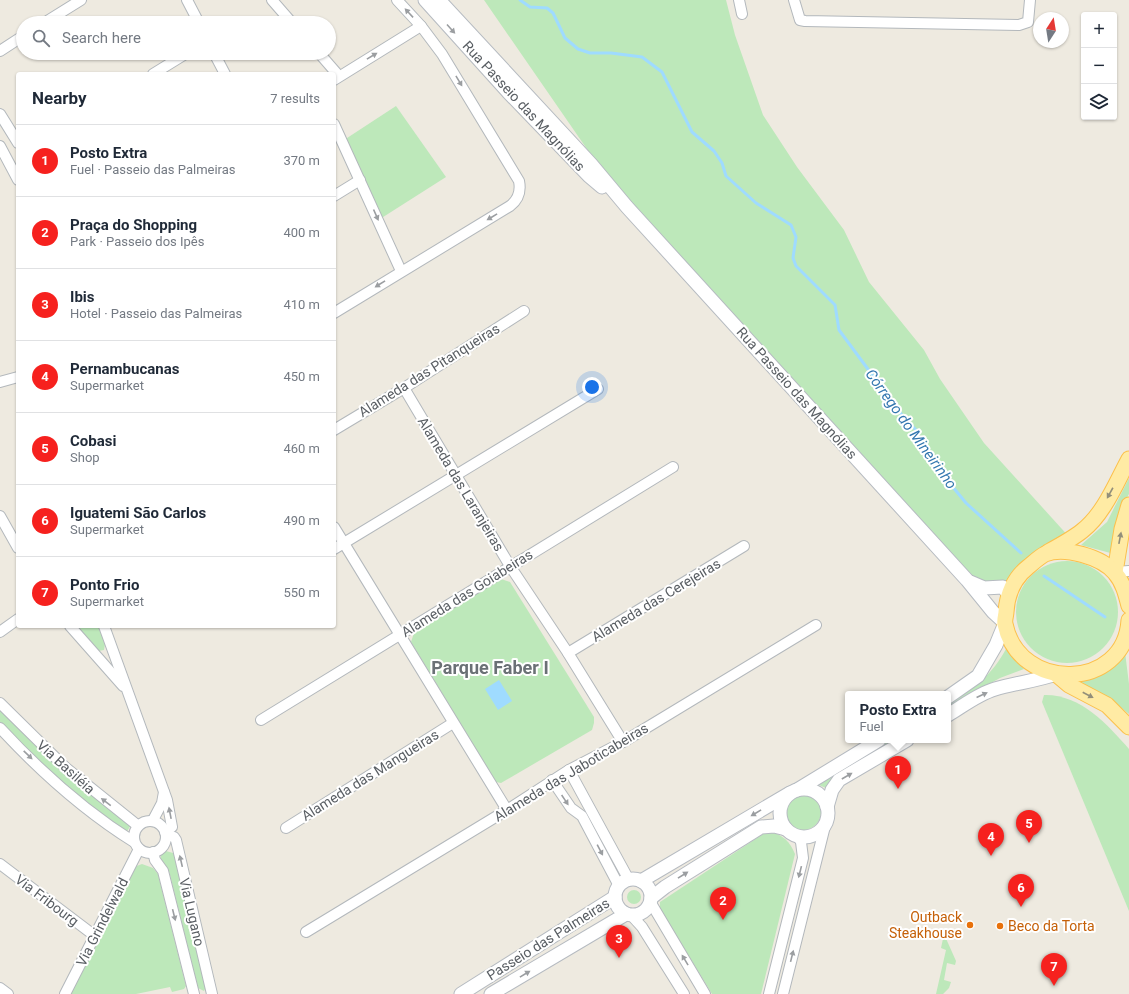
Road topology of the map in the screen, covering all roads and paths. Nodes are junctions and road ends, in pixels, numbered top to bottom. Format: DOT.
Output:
graph roads {
  1 [pos="80,0"];
  2 [pos="188,0"];
  3 [pos="272,0"];
  4 [pos="397,0"];
  5 [pos="425,0"];
  6 [pos="439,0"];
  7 [pos="739,0"];
  8 [pos="794,0"];
  9 [pos="1030,0"];
  10 [pos="742,14"];
  11 [pos="55,16"];
  12 [pos="196,16"];
  13 [pos="286,16"];
  14 [pos="421,26"];
  15 [pos="16,41"];
  16 [pos="0,51"];
  17 [pos="176,60"];
  18 [pos="218,60"];
  19 [pos="324,60"];
  20 [pos="156,72"];
  21 [pos="224,72"];
  22 [pos="332,72"];
  23 [pos="336,78"];
  24 [pos="0,114"];
  25 [pos="336,128"];
  26 [pos="16,140"];
  27 [pos="0,146"];
  28 [pos="16,176"];
  29 [pos="360,180"];
  30 [pos="336,195"];
  31 [pos="627,207"];
  32 [pos="401,271"];
  33 [pos="524,310"];
  34 [pos="336,312"];
  35 [pos="16,378"];
  36 [pos="0,382"];
  37 [pos="404,388"];
  38 [pos="598,389"];
  39 [pos="336,429"];
  40 [pos="1129,459"];
  41 [pos="673,467"];
  42 [pos="457,475"];
  43 [pos="1129,505"];
  44 [pos="0,516"];
  45 [pos="336,530"];
  46 [pos="344,543"];
  47 [pos="16,544"];
  48 [pos="744,546"];
  49 [pos="336,548"];
  50 [pos="1045,554"];
  51 [pos="510,566"];
  52 [pos="1122,572"];
  53 [pos="967,580"];
  54 [pos="1008,595"];
  55 [pos="1128,596"];
  56 [pos="16,620"];
  57 [pos="1129,620"];
  58 [pos="1005,623"];
  59 [pos="816,625"];
  60 [pos="1129,626"];
  61 [pos="72,628"];
  62 [pos="105,628"];
  63 [pos="1129,629"];
  64 [pos="0,632"];
  65 [pos="400,635"];
  66 [pos="111,644"];
  67 [pos="568,653"];
  68 [pos="96,657"];
  69 [pos="1056,674"];
  70 [pos="126,688"];
  71 [pos="951,695"];
  72 [pos="0,703"];
  73 [pos="951,713"];
  74 [pos="261,720"];
  75 [pos="454,723"];
  76 [pos="1129,727"];
  77 [pos="0,728"];
  78 [pos="623,742"];
  79 [pos="874,743"];
  80 [pos="902,743"];
  81 [pos="568,770"];
  82 [pos="552,780"];
  83 [pos="164,792"];
  84 [pos="793,792"];
  85 [pos="827,807"];
  86 [pos="507,810"];
  87 [pos="591,810"];
  88 [pos="582,816"];
  89 [pos="152,820"];
  90 [pos="826,822"];
  91 [pos="138,826"];
  92 [pos="286,828"];
  93 [pos="791,832"];
  94 [pos="166,833"];
  95 [pos="137,846"];
  96 [pos="153,852"];
  97 [pos="0,864"];
  98 [pos="626,886"];
  99 [pos="651,900"];
  100 [pos="628,914"];
  101 [pos="306,932"];
  102 [pos="95,936"];
  103 [pos="0,988"];
  104 [pos="209,993"];
  105 [pos="8,994"];
  106 [pos="65,994"];
  107 [pos="194,994"];
  108 [pos="461,994"];
  109 [pos="491,994"];
  110 [pos="684,994"];
  111 [pos="705,994"];
  112 [pos="769,994"];
  113 [pos="783,994"];
  1 -- 11 [label="street"];
  2 -- 12 [label="street"];
  3 -- 13 [label="street"];
  14 -- 4 [label="street, one-way"];
  5 -- 31 [label="street, Rua Passeio das Magnólias, one-way"];
  6 -- 31 [label="street, Rua Passeio das Magnólias"];
  7 -- 10 [label="street"];
  8 -- 9 [label="street"];
  23 -- 14 [label="street, one-way"];
  14 -- 32 [label="street, one-way"];
  15 -- 16 [label="street"];
  17 -- 20 [label="street"];
  18 -- 21 [label="street"];
  19 -- 22 [label="street"];
  24 -- 26 [label="street"];
  25 -- 29 [label="street"];
  27 -- 28 [label="street"];
  29 -- 30 [label="street"];
  29 -- 32 [label="street, one-way"];
  31 -- 53 [label="street, Rua Passeio das Magnólias"];
  32 -- 34 [label="street, one-way"];
  33 -- 37 [label="street, Alameda das Pitanqueiras"];
  35 -- 36 [label="street"];
  37 -- 39 [label="street, Alameda das Pitanqueiras"];
  37 -- 42 [label="street, Alameda das Laranjeiras"];
  38 -- 42 [label="street"];
  40 -- 50 [label="main road, one-way"];
  41 -- 51 [label="street, Alameda das Goiabeiras"];
  42 -- 46 [label="street"];
  42 -- 51 [label="street, Alameda das Laranjeiras"];
  52 -- 43 [label="main road, one-way"];
  44 -- 47 [label="street"];
  45 -- 46 [label="street"];
  46 -- 49 [label="street"];
  46 -- 65 [label="street"];
  48 -- 67 [label="street, Alameda das Cerejeiras"];
  50 -- 52 [label="main road"];
  50 -- 54 [label="main road"];
  51 -- 65 [label="street, Alameda das Goiabeiras"];
  51 -- 67 [label="street, Alameda das Laranjeiras"];
  52 -- 55 [label="main road"];
  53 -- 54 [label="street, Rua Passeio das Magnólias"];
  53 -- 58 [label="street, Rua Passeio das Magnólias"];
  54 -- 58 [label="main road"];
  56 -- 64 [label="street"];
  57 -- 60 [label="main road"];
  58 -- 69 [label="main road"];
  58 -- 71 [label="street"];
  59 -- 78 [label="street, Alameda das Jaboticabeiras"];
  60 -- 63 [label="main road"];
  60 -- 69 [label="main road"];
  61 -- 68 [label="street"];
  62 -- 66 [label="street"];
  65 -- 74 [label="street, Alameda das Goiabeiras"];
  65 -- 75 [label="street"];
  66 -- 68 [label="street"];
  66 -- 70 [label="street"];
  67 -- 78 [label="street, Alameda das Laranjeiras"];
  68 -- 70 [label="street"];
  73 -- 69 [label="street, one-way"];
  69 -- 76 [label="main road, one-way"];
  70 -- 83 [label="street"];
  91 -- 72 [label="street, Via Basiléia, one-way"];
  75 -- 86 [label="street"];
  75 -- 92 [label="street, Alameda das Mangueiras"];
  77 -- 95 [label="street, Via Basiléia, one-way"];
  78 -- 81 [label="street, Alameda das Jaboticabeiras"];
  79 -- 84 [label="street, Passeio das Palmeiras"];
  85 -- 80 [label="street, one-way"];
  81 -- 82 [label="street, Alameda das Jaboticabeiras"];
  81 -- 87 [label="street"];
  82 -- 86 [label="street, Alameda das Jaboticabeiras"];
  82 -- 88 [label="street, one-way"];
  83 -- 89 [label="street"];
  94 -- 83 [label="street, one-way"];
  84 -- 85 [label="street"];
  84 -- 93 [label="street"];
  84 -- 98 [label="street, Passeio das Palmeiras, one-way"];
  85 -- 90 [label="street"];
  86 -- 101 [label="street, Alameda das Jaboticabeiras"];
  87 -- 88 [label="street"];
  87 -- 98 [label="street"];
  88 -- 98 [label="street, one-way"];
  89 -- 91 [label="street"];
  89 -- 94 [label="street"];
  90 -- 93 [label="street"];
  113 -- 90 [label="street, one-way"];
  91 -- 95 [label="street"];
  99 -- 93 [label="street, one-way"];
  93 -- 112 [label="street, one-way"];
  94 -- 96 [label="street"];
  104 -- 94 [label="street, Via Lugano, one-way"];
  95 -- 96 [label="street"];
  95 -- 102 [label="street, Via Grindelwald"];
  96 -- 107 [label="street, Via Lugano, one-way"];
  97 -- 102 [label="street, Via Fribourg"];
  98 -- 99 [label="street"];
  98 -- 100 [label="street"];
  98 -- 108 [label="street, Passeio das Palmeiras"];
  99 -- 100 [label="street"];
  111 -- 99 [label="street, one-way"];
  109 -- 100 [label="street, Passeio das Palmeiras, one-way"];
  100 -- 110 [label="street"];
  102 -- 106 [label="street, Via Grindelwald"];
  103 -- 105 [label="street"];
}
